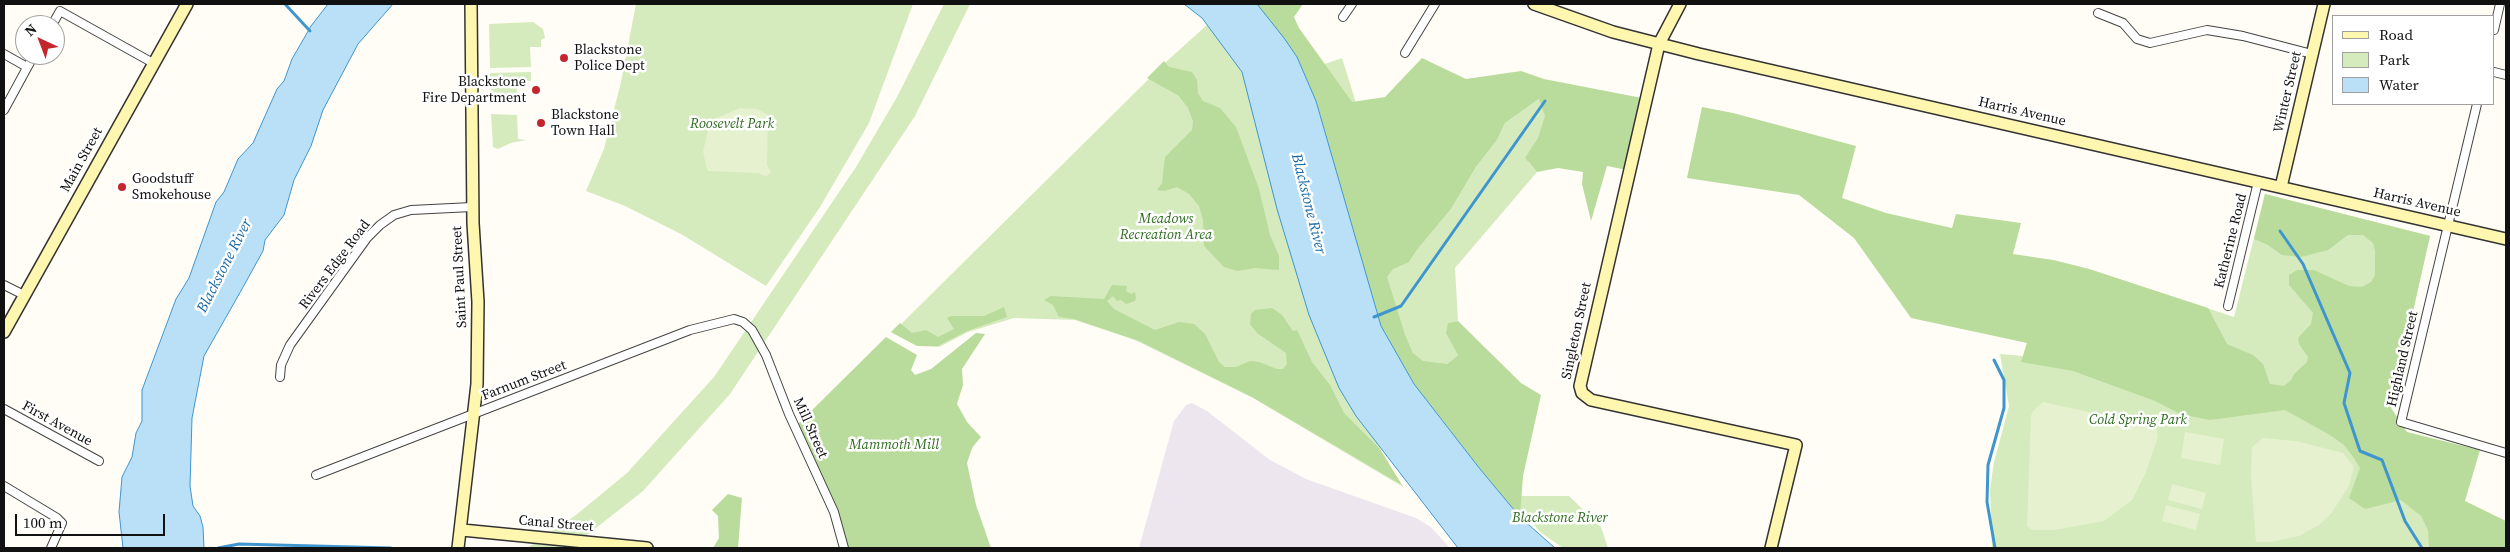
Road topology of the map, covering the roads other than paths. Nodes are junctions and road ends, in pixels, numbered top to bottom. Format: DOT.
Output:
graph roads {
  1 [pos="187,4"];
  2 [pos="471,4"];
  3 [pos="1352,4"];
  4 [pos="1435,4"];
  5 [pos="1534,4"];
  6 [pos="1680,4"];
  7 [pos="2324,4"];
  8 [pos="2500,4"];
  9 [pos="2098,13"];
  10 [pos="58,15"];
  11 [pos="1343,17"];
  12 [pos="2495,26"];
  13 [pos="1659,44"];
  14 [pos="1405,53"];
  15 [pos="4,54"];
  16 [pos="2312,54"];
  17 [pos="153,63"];
  18 [pos="27,67"];
  19 [pos="2476,105"];
  20 [pos="4,110"];
  21 [pos="2258,182"];
  22 [pos="2281,187"];
  23 [pos="472,207"];
  24 [pos="2448,225"];
  25 [pos="2506,238"];
  26 [pos="4,285"];
  27 [pos="24,295"];
  28 [pos="2228,306"];
  29 [pos="744,322"];
  30 [pos="4,332"];
  31 [pos="280,377"];
  32 [pos="4,409"];
  33 [pos="474,414"];
  34 [pos="2506,453"];
  35 [pos="99,461"];
  36 [pos="316,475"];
  37 [pos="4,486"];
  38 [pos="462,530"];
  39 [pos="51,548"];
  40 [pos="458,548"];
  41 [pos="647,548"];
  42 [pos="844,548"];
  43 [pos="1771,548"];
  1 -- 17 [label="main road, Main Street"];
  2 -- 23 [label="main road, Saint Paul Street"];
  3 -- 11 [label="street"];
  4 -- 14 [label="street"];
  5 -- 13 [label="main road, Harris Avenue"];
  6 -- 13 [label="main road"];
  7 -- 16 [label="main road, Winter Street"];
  8 -- 12 [label="street"];
  9 -- 16 [label="street"];
  10 -- 17 [label="street"];
  13 -- 21 [label="main road, Harris Avenue"];
  13 -- 43 [label="main road, Singleton Street"];
  15 -- 18 [label="street"];
  16 -- 22 [label="main road, Winter Street"];
  17 -- 27 [label="main road, Main Street"];
  18 -- 20 [label="street"];
  19 -- 24 [label="street"];
  21 -- 22 [label="main road, Harris Avenue"];
  21 -- 28 [label="street, Katherine Road"];
  22 -- 24 [label="main road, Harris Avenue"];
  23 -- 31 [label="street, Rivers Edge Road"];
  23 -- 33 [label="main road, Saint Paul Street"];
  24 -- 25 [label="main road, Harris Avenue"];
  24 -- 34 [label="street, Highland Street"];
  26 -- 27 [label="street"];
  27 -- 30 [label="main road, Main Street"];
  29 -- 33 [label="street, Farnum Street"];
  29 -- 42 [label="street, Mill Street"];
  32 -- 35 [label="street, First Avenue"];
  33 -- 36 [label="street, Farnum Street"];
  33 -- 38 [label="main road, Saint Paul Street"];
  37 -- 39 [label="street"];
  38 -- 40 [label="main road, Saint Paul Street"];
  38 -- 41 [label="main road, Canal Street"];
}
